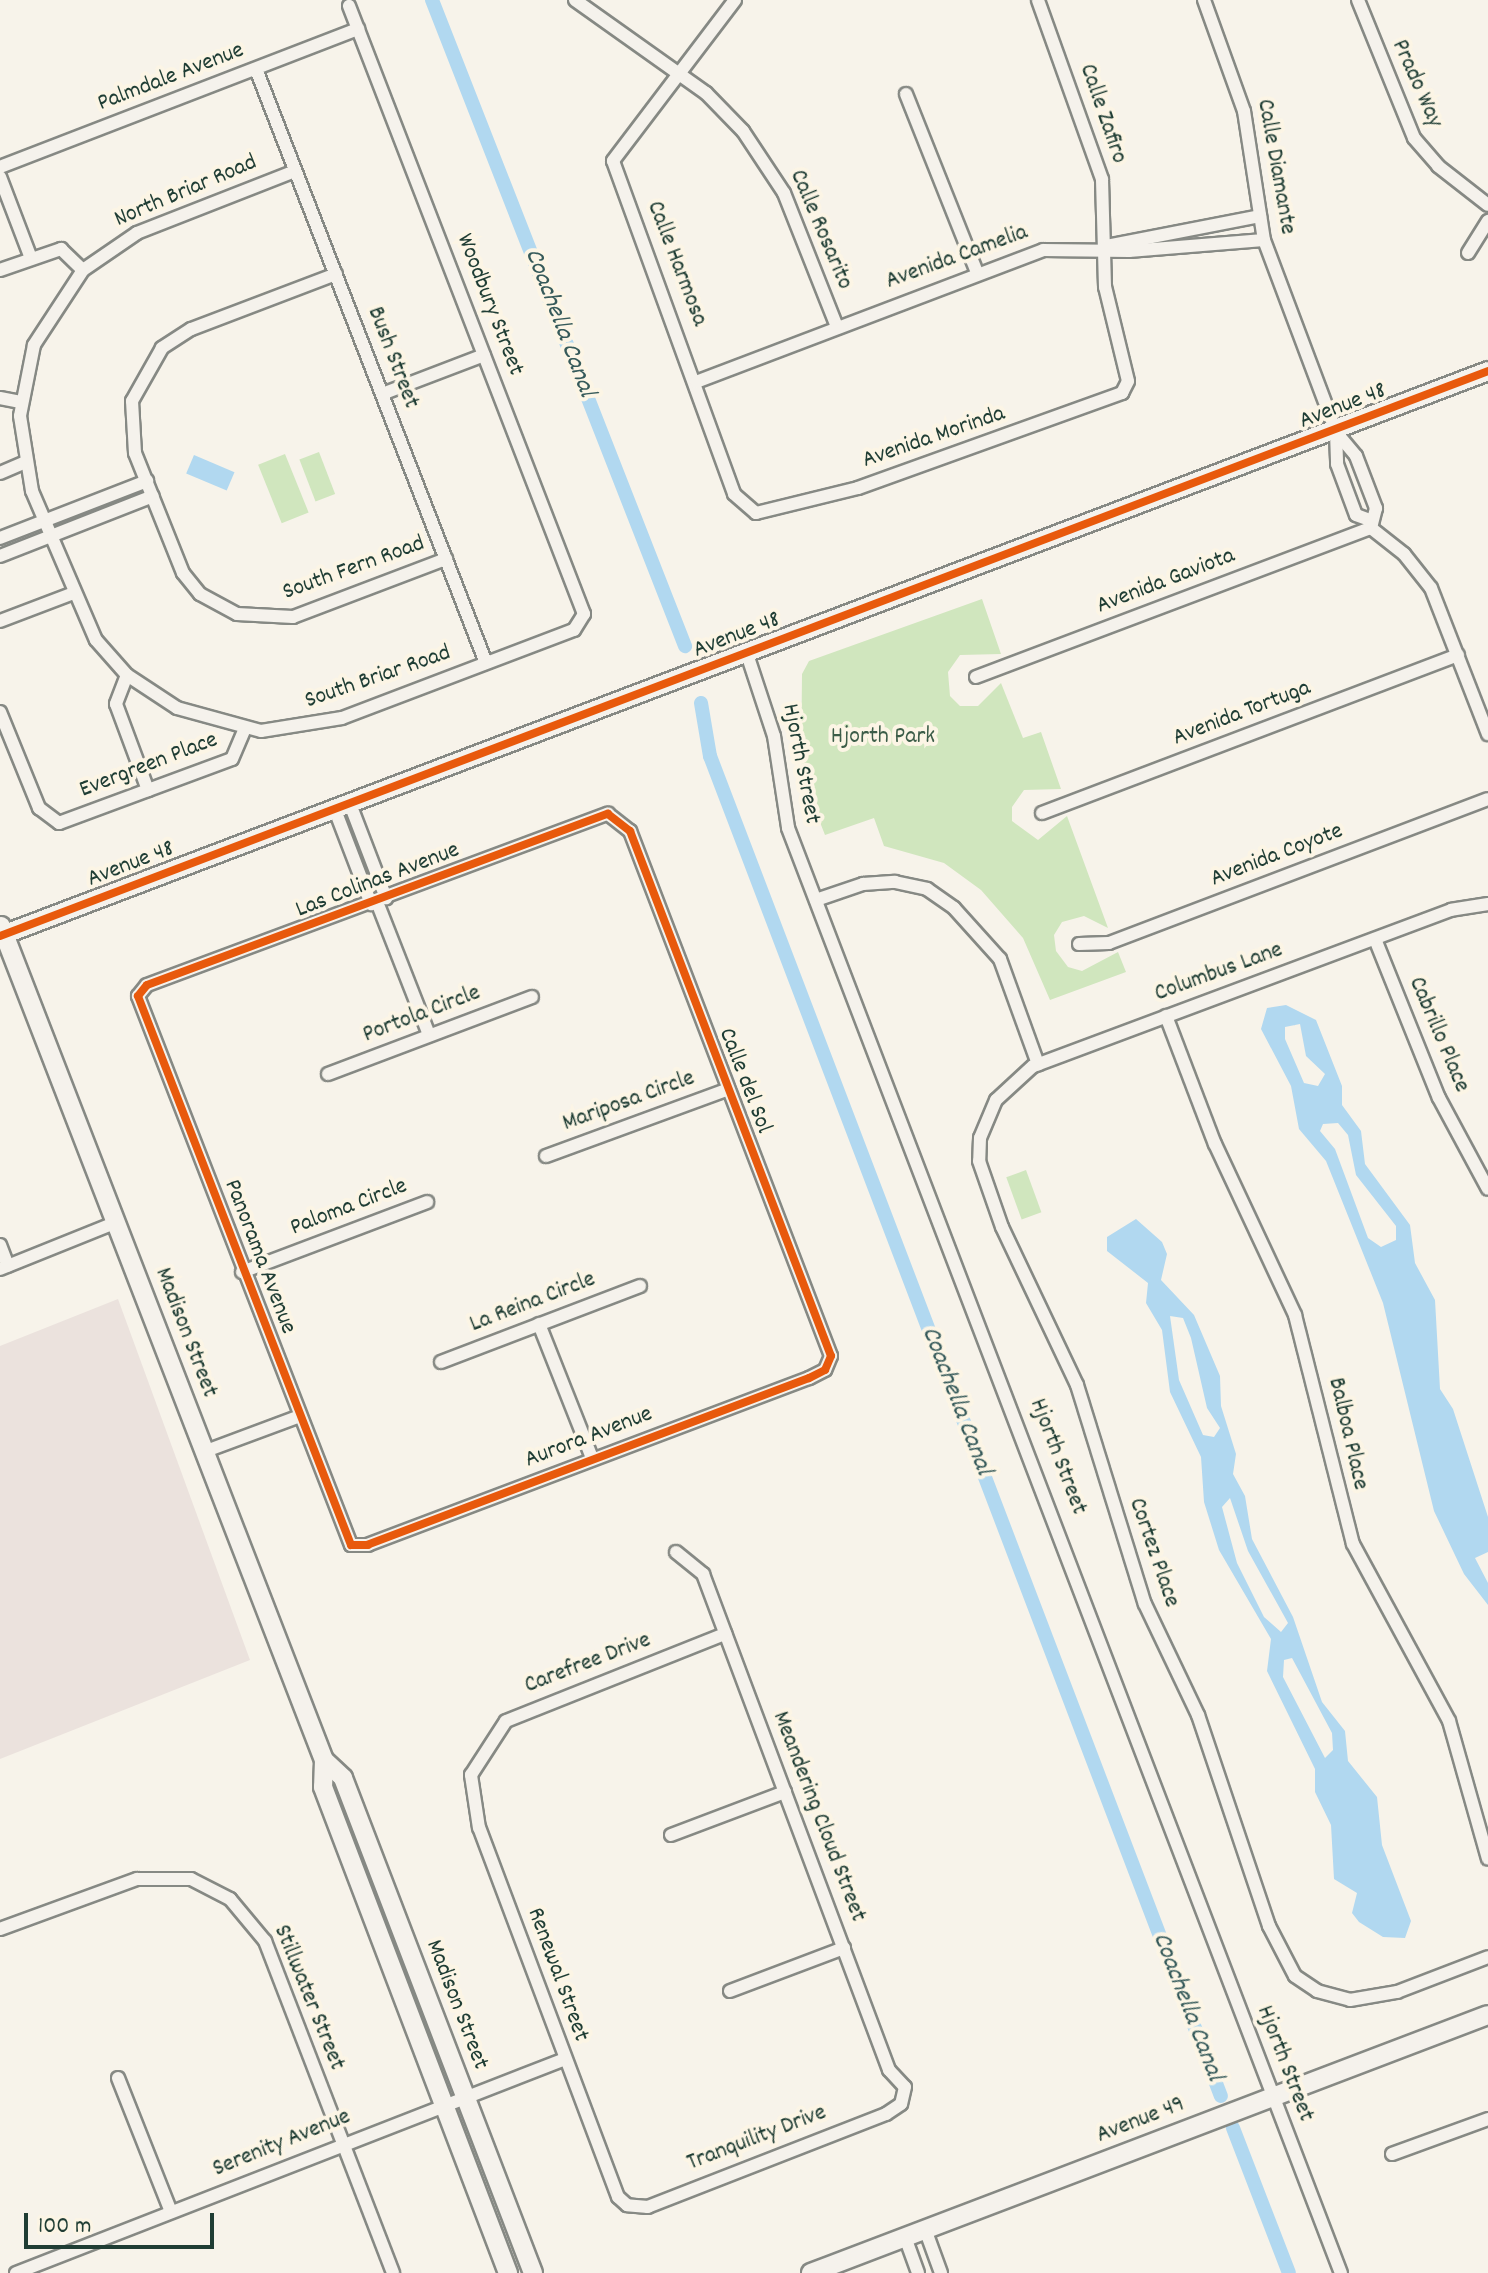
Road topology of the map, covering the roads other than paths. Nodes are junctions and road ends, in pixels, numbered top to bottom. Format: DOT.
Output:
graph roads {
  1 [pos="575,0"];
  2 [pos="735,0"];
  3 [pos="1038,0"];
  4 [pos="1204,0"];
  5 [pos="1358,0"];
  6 [pos="349,6"];
  7 [pos="358,29"];
  8 [pos="256,69"];
  9 [pos="678,72"];
  10 [pos="906,94"];
  11 [pos="0,167"];
  12 [pos="295,171"];
  13 [pos="0,177"];
  14 [pos="1488,205"];
  15 [pos="1260,216"];
  16 [pos="1488,221"];
  17 [pos="1203,229"];
  18 [pos="1264,240"];
  19 [pos="1103,247"];
  20 [pos="1205,247"];
  21 [pos="1468,253"];
  22 [pos="31,258"];
  23 [pos="0,270"];
  24 [pos="83,270"];
  25 [pos="977,272"];
  26 [pos="336,274"];
  27 [pos="837,327"];
  28 [pos="484,355"];
  29 [pos="1488,371"];
  30 [pos="696,382"];
  31 [pos="382,394"];
  32 [pos="0,398"];
  33 [pos="21,402"];
  34 [pos="1336,432"];
  35 [pos="24,463"];
  36 [pos="0,473"];
  37 [pos="147,481"];
  38 [pos="153,496"];
  39 [pos="43,521"];
  40 [pos="1370,524"];
  41 [pos="49,537"];
  42 [pos="0,538"];
  43 [pos="0,556"];
  44 [pos="446,559"];
  45 [pos="71,594"];
  46 [pos="583,620"];
  47 [pos="0,621"];
  48 [pos="747,654"];
  49 [pos="1458,655"];
  50 [pos="486,663"];
  51 [pos="127,675"];
  52 [pos="976,677"];
  53 [pos="0,712"];
  54 [pos="245,729"];
  55 [pos="1488,734"];
  56 [pos="148,790"];
  57 [pos="1488,799"];
  58 [pos="342,807"];
  59 [pos="1042,813"];
  60 [pos="622,820"];
  61 [pos="816,900"];
  62 [pos="378,901"];
  63 [pos="1488,904"];
  64 [pos="2,931"];
  65 [pos="1375,939"];
  66 [pos="1079,944"];
  67 [pos="147,985"];
  68 [pos="532,997"];
  69 [pos="1166,1016"];
  70 [pos="429,1035"];
  71 [pos="1038,1064"];
  72 [pos="328,1074"];
  73 [pos="726,1090"];
  74 [pos="987,1117"];
  75 [pos="546,1156"];
  76 [pos="1488,1189"];
  77 [pos="427,1202"];
  78 [pos="117,1222"];
  79 [pos="0,1245"];
  80 [pos="4,1267"];
  81 [pos="242,1272"];
  82 [pos="640,1286"];
  83 [pos="539,1324"];
  84 [pos="831,1356"];
  85 [pos="441,1362"];
  86 [pos="300,1416"];
  87 [pos="206,1451"];
  88 [pos="592,1458"];
  89 [pos="351,1545"];
  90 [pos="676,1552"];
  91 [pos="725,1634"];
  92 [pos="480,1753"];
  93 [pos="324,1760"];
  94 [pos="785,1792"];
  95 [pos="671,1835"];
  96 [pos="1488,1859"];
  97 [pos="0,1929"];
  98 [pos="844,1948"];
  99 [pos="1488,1957"];
  100 [pos="730,1991"];
  101 [pos="1488,2015"];
  102 [pos="565,2059"];
  103 [pos="118,2078"];
  104 [pos="465,2096"];
  105 [pos="1272,2097"];
  106 [pos="443,2104"];
  107 [pos="901,2104"];
  108 [pos="1488,2119"];
  109 [pos="343,2144"];
  110 [pos="1392,2154"];
  111 [pos="627,2205"];
  112 [pos="171,2212"];
  113 [pos="925,2229"];
  114 [pos="905,2237"];
  115 [pos="16,2273"];
  116 [pos="393,2273"];
  117 [pos="508,2273"];
  118 [pos="533,2273"];
  119 [pos="811,2273"];
  120 [pos="918,2273"];
  121 [pos="941,2273"];
  122 [pos="1341,2273"];
  1 -- 9 [label="street, Calle Rosarito"];
  2 -- 9 [label="street"];
  3 -- 19 [label="street, Calle Zafiro"];
  4 -- 15 [label="street, Calle Diamante"];
  5 -- 14 [label="street, Prado Way"];
  6 -- 7 [label="street, Woodbury Street"];
  7 -- 8 [label="street, Palmdale Avenue"];
  7 -- 28 [label="street, Woodbury Street"];
  8 -- 11 [label="street, Palmdale Avenue"];
  8 -- 12 [label="street, Bush Street"];
  9 -- 27 [label="street, Calle Rosarito"];
  9 -- 30 [label="street, Calle Harmosa"];
  10 -- 25 [label="street"];
  12 -- 24 [label="street, North Briar Road"];
  12 -- 26 [label="street, Bush Street"];
  13 -- 22 [label="street"];
  15 -- 17 [label="street, Avenida Camelia"];
  15 -- 18 [label="street, Calle Diamante"];
  16 -- 21 [label="street"];
  17 -- 19 [label="street, Avenida Camelia"];
  17 -- 20 [label="street"];
  18 -- 20 [label="street, Avenida Camelia"];
  18 -- 34 [label="street, Calle Diamante"];
  19 -- 20 [label="street, Avenida Camelia"];
  19 -- 25 [label="street, Avenida Camelia"];
  19 -- 30 [label="street, Avenida Morinda"];
  22 -- 23 [label="street"];
  22 -- 24 [label="street"];
  24 -- 33 [label="street, North Briar Road"];
  25 -- 27 [label="street, Avenida Camelia"];
  26 -- 31 [label="street, Bush Street"];
  26 -- 37 [label="street, South Fern Road"];
  27 -- 30 [label="street, Avenida Camelia"];
  28 -- 31 [label="street"];
  28 -- 46 [label="street, Woodbury Street"];
  29 -- 34 [label="main road, Avenue 48"];
  31 -- 44 [label="street, Bush Street"];
  32 -- 33 [label="street"];
  33 -- 35 [label="street, North Briar Road"];
  34 -- 40 [label="street"];
  34 -- 40 [label="street"];
  34 -- 48 [label="main road, Avenue 48"];
  35 -- 36 [label="street"];
  35 -- 39 [label="street, North Briar Road"];
  37 -- 38 [label="street, South Fern Road"];
  37 -- 39 [label="street"];
  38 -- 41 [label="street"];
  38 -- 44 [label="street, South Fern Road"];
  39 -- 41 [label="street, South Briar Road"];
  39 -- 42 [label="street"];
  40 -- 49 [label="street"];
  40 -- 52 [label="street, Avenida Gaviota"];
  41 -- 43 [label="street"];
  41 -- 45 [label="street, South Briar Road"];
  44 -- 50 [label="street, Bush Street"];
  45 -- 47 [label="street"];
  45 -- 51 [label="street, South Briar Road"];
  46 -- 50 [label="street, South Briar Road"];
  48 -- 58 [label="main road, Avenue 48"];
  48 -- 61 [label="street, Hjorth Street"];
  49 -- 55 [label="street"];
  49 -- 59 [label="street, Avenida Tortuga"];
  50 -- 54 [label="street, South Briar Road"];
  51 -- 54 [label="street, South Briar Road"];
  51 -- 56 [label="street"];
  53 -- 56 [label="street, Evergreen Place"];
  54 -- 56 [label="street, Evergreen Place"];
  57 -- 66 [label="street, Avenida Coyote"];
  58 -- 62 [label="street"];
  58 -- 64 [label="main road, Avenue 48"];
  60 -- 62 [label="street, Las Colinas Avenue"];
  60 -- 73 [label="street, Calle del Sol"];
  61 -- 71 [label="street"];
  61 -- 105 [label="street, Hjorth Street"];
  62 -- 67 [label="street, Las Colinas Avenue"];
  62 -- 70 [label="street"];
  63 -- 65 [label="street, Columbus Lane"];
  64 -- 78 [label="main road, Madison Street"];
  65 -- 69 [label="street, Columbus Lane"];
  65 -- 76 [label="street, Cabrillo Place"];
  67 -- 81 [label="street, Panorama Avenue"];
  68 -- 70 [label="street, Portola Circle"];
  69 -- 71 [label="street, Columbus Lane"];
  69 -- 96 [label="street, Balboa Place"];
  70 -- 72 [label="street, Portola Circle"];
  71 -- 74 [label="street, Columbus Lane"];
  73 -- 75 [label="street, Mariposa Circle"];
  73 -- 84 [label="street, Calle del Sol"];
  74 -- 99 [label="street, Cortez Place"];
  77 -- 81 [label="street, Paloma Circle"];
  78 -- 80 [label="street"];
  78 -- 87 [label="main road, Madison Street"];
  79 -- 80 [label="street"];
  81 -- 86 [label="street, Panorama Avenue"];
  82 -- 83 [label="street, La Reina Circle"];
  83 -- 85 [label="street, La Reina Circle"];
  83 -- 88 [label="street"];
  84 -- 88 [label="street, Aurora Avenue"];
  86 -- 87 [label="street"];
  86 -- 89 [label="street, Panorama Avenue"];
  87 -- 93 [label="main road, Madison Street"];
  88 -- 89 [label="street, Aurora Avenue"];
  90 -- 91 [label="street, Meandering Cloud Street"];
  91 -- 92 [label="street, Carefree Drive"];
  91 -- 94 [label="street, Meandering Cloud Street"];
  92 -- 102 [label="street, Renewal Street"];
  93 -- 104 [label="main road, Madison Street"];
  93 -- 106 [label="main road, Madison Street"];
  94 -- 95 [label="street"];
  94 -- 98 [label="street, Meandering Cloud Street"];
  97 -- 109 [label="street, Stillwater Street"];
  98 -- 100 [label="street"];
  98 -- 107 [label="street, Meandering Cloud Street"];
  101 -- 105 [label="main road, Avenue 49"];
  102 -- 104 [label="street, Serenity Avenue"];
  102 -- 111 [label="street, Renewal Street"];
  103 -- 112 [label="street"];
  104 -- 106 [label="street, Serenity Avenue"];
  104 -- 118 [label="main road, Madison Street"];
  105 -- 113 [label="main road, Avenue 49"];
  105 -- 122 [label="street, Hjorth Street"];
  106 -- 109 [label="street, Serenity Avenue"];
  106 -- 117 [label="main road, Madison Street"];
  107 -- 111 [label="street, Tranquility Drive"];
  108 -- 110 [label="street"];
  109 -- 112 [label="street, Serenity Avenue"];
  109 -- 116 [label="street, Stillwater Street"];
  112 -- 115 [label="street, Serenity Avenue"];
  113 -- 114 [label="main road, Avenue 49"];
  113 -- 121 [label="street"];
  114 -- 119 [label="main road, Avenue 49"];
  114 -- 120 [label="street"];
}
